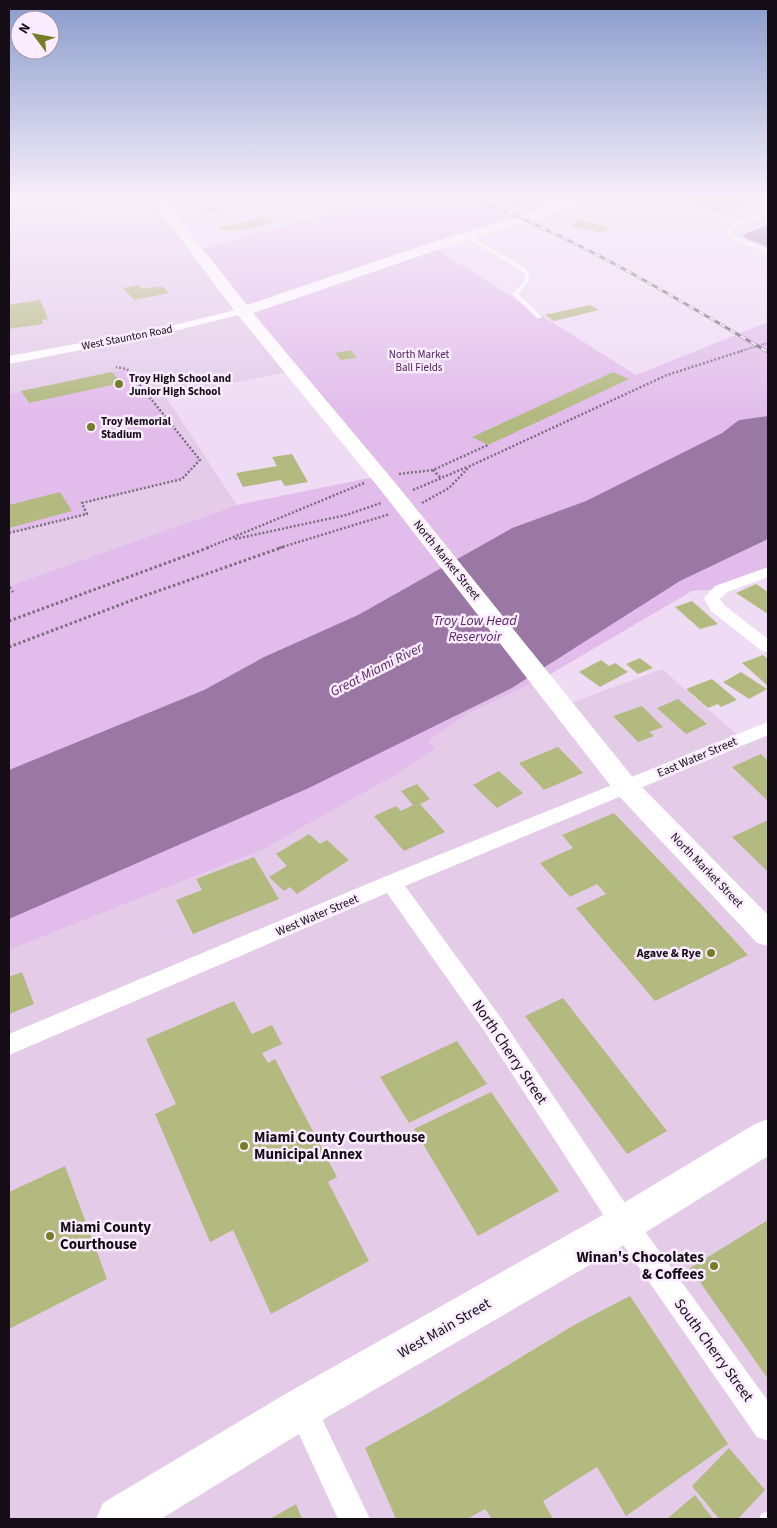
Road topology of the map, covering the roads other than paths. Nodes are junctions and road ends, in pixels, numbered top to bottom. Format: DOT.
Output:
graph roads {
  1 [pos="212,270"];
  2 [pos="365,270"];
  3 [pos="524,270"];
  4 [pos="244,311"];
  5 [pos="538,317"];
  6 [pos="9,360"];
  7 [pos="768,572"];
  8 [pos="768,647"];
  9 [pos="768,728"];
  10 [pos="626,787"];
  11 [pos="391,883"];
  12 [pos="768,934"];
  13 [pos="9,1045"];
  14 [pos="768,1135"];
  15 [pos="624,1224"];
  16 [pos="302,1408"];
  17 [pos="768,1426"];
  18 [pos="119,1519"];
  19 [pos="354,1519"];
  1 -- 4 [label="main road, North Market Street"];
  2 -- 4 [label="main road"];
  3 -- 5 [label="lane"];
  4 -- 6 [label="street, West Staunton Road"];
  4 -- 10 [label="main road, North Market Street"];
  7 -- 8 [label="street"];
  9 -- 10 [label="street, East Water Street"];
  10 -- 11 [label="street, West Water Street"];
  10 -- 12 [label="main road, North Market Street"];
  11 -- 13 [label="street, West Water Street"];
  11 -- 15 [label="street, North Cherry Street"];
  14 -- 15 [label="main road, West Main Street"];
  15 -- 16 [label="main road, West Main Street"];
  15 -- 17 [label="street, South Cherry Street"];
  16 -- 18 [label="main road, West Main Street"];
  16 -- 19 [label="street"];
}
